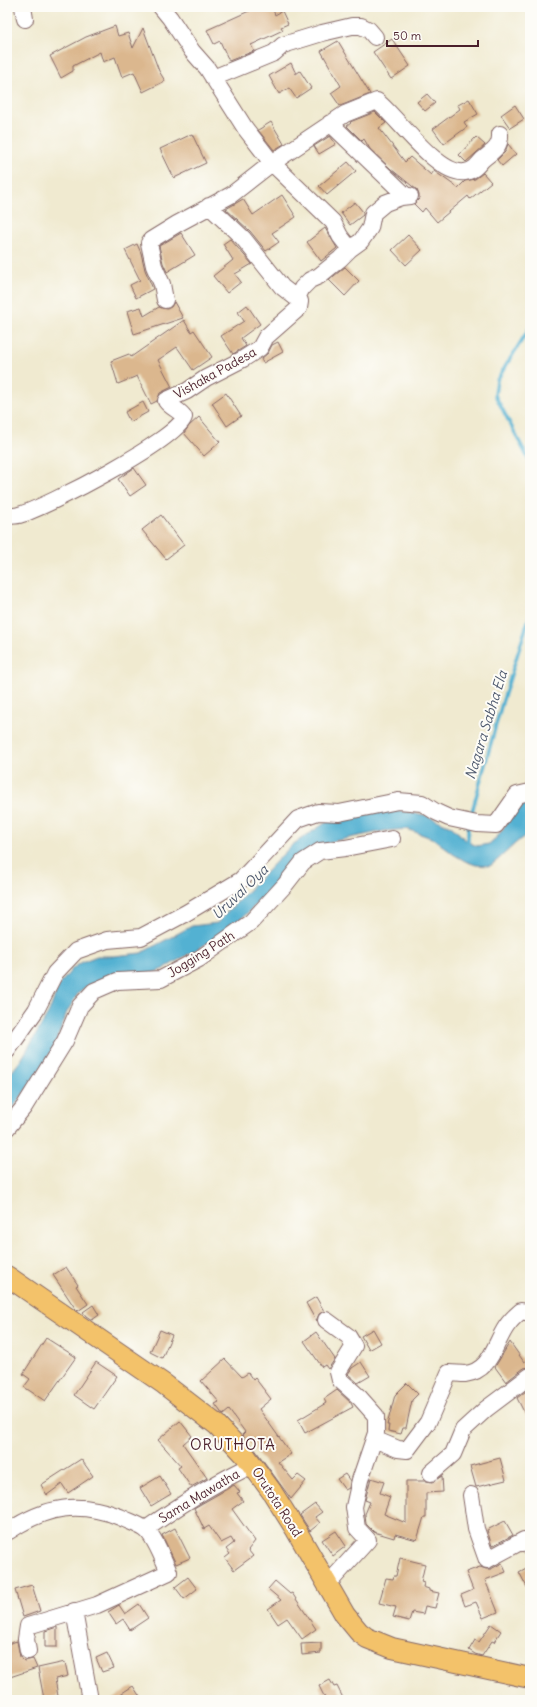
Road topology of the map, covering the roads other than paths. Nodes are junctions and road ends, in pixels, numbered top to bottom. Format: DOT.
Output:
graph roads {
  1 [pos="161,7"];
  2 [pos="375,36"];
  3 [pos="213,78"];
  4 [pos="330,123"];
  5 [pos="500,134"];
  6 [pos="272,163"];
  7 [pos="210,206"];
  8 [pos="350,249"];
  9 [pos="165,300"];
  10 [pos="300,301"];
  11 [pos="7,516"];
  12 [pos="530,792"];
  13 [pos="392,839"];
  14 [pos="7,1051"];
  15 [pos="7,1128"];
  16 [pos="7,1276"];
  17 [pos="530,1313"];
  18 [pos="326,1320"];
  19 [pos="530,1376"];
  20 [pos="374,1439"];
  21 [pos="252,1465"];
  22 [pos="431,1473"];
  23 [pos="471,1495"];
  24 [pos="146,1529"];
  25 [pos="9,1531"];
  26 [pos="530,1547"];
  27 [pos="328,1584"];
  28 [pos="74,1612"];
  29 [pos="28,1652"];
  30 [pos="530,1678"];
  31 [pos="90,1700"];
  1 -- 3 [label="street"];
  2 -- 3 [label="street"];
  3 -- 6 [label="street"];
  4 -- 5 [label="street"];
  4 -- 6 [label="street"];
  4 -- 8 [label="street, Vishaka Padesa"];
  6 -- 7 [label="street"];
  6 -- 8 [label="street"];
  7 -- 9 [label="street"];
  7 -- 10 [label="street"];
  8 -- 10 [label="street, Vishaka Padesa"];
  10 -- 11 [label="street, Vishaka Padesa"];
  12 -- 14 [label="street"];
  13 -- 15 [label="street, Jogging Path"];
  16 -- 21 [label="main road, Orutota Road"];
  17 -- 20 [label="street"];
  18 -- 20 [label="street"];
  19 -- 22 [label="street"];
  20 -- 27 [label="street"];
  21 -- 24 [label="street, Sama Mawatha"];
  21 -- 27 [label="main road, Orutota Road"];
  23 -- 26 [label="street"];
  24 -- 25 [label="street"];
  24 -- 28 [label="street"];
  27 -- 30 [label="main road, Orutota Road"];
  28 -- 29 [label="street"];
  28 -- 31 [label="street"];
}
